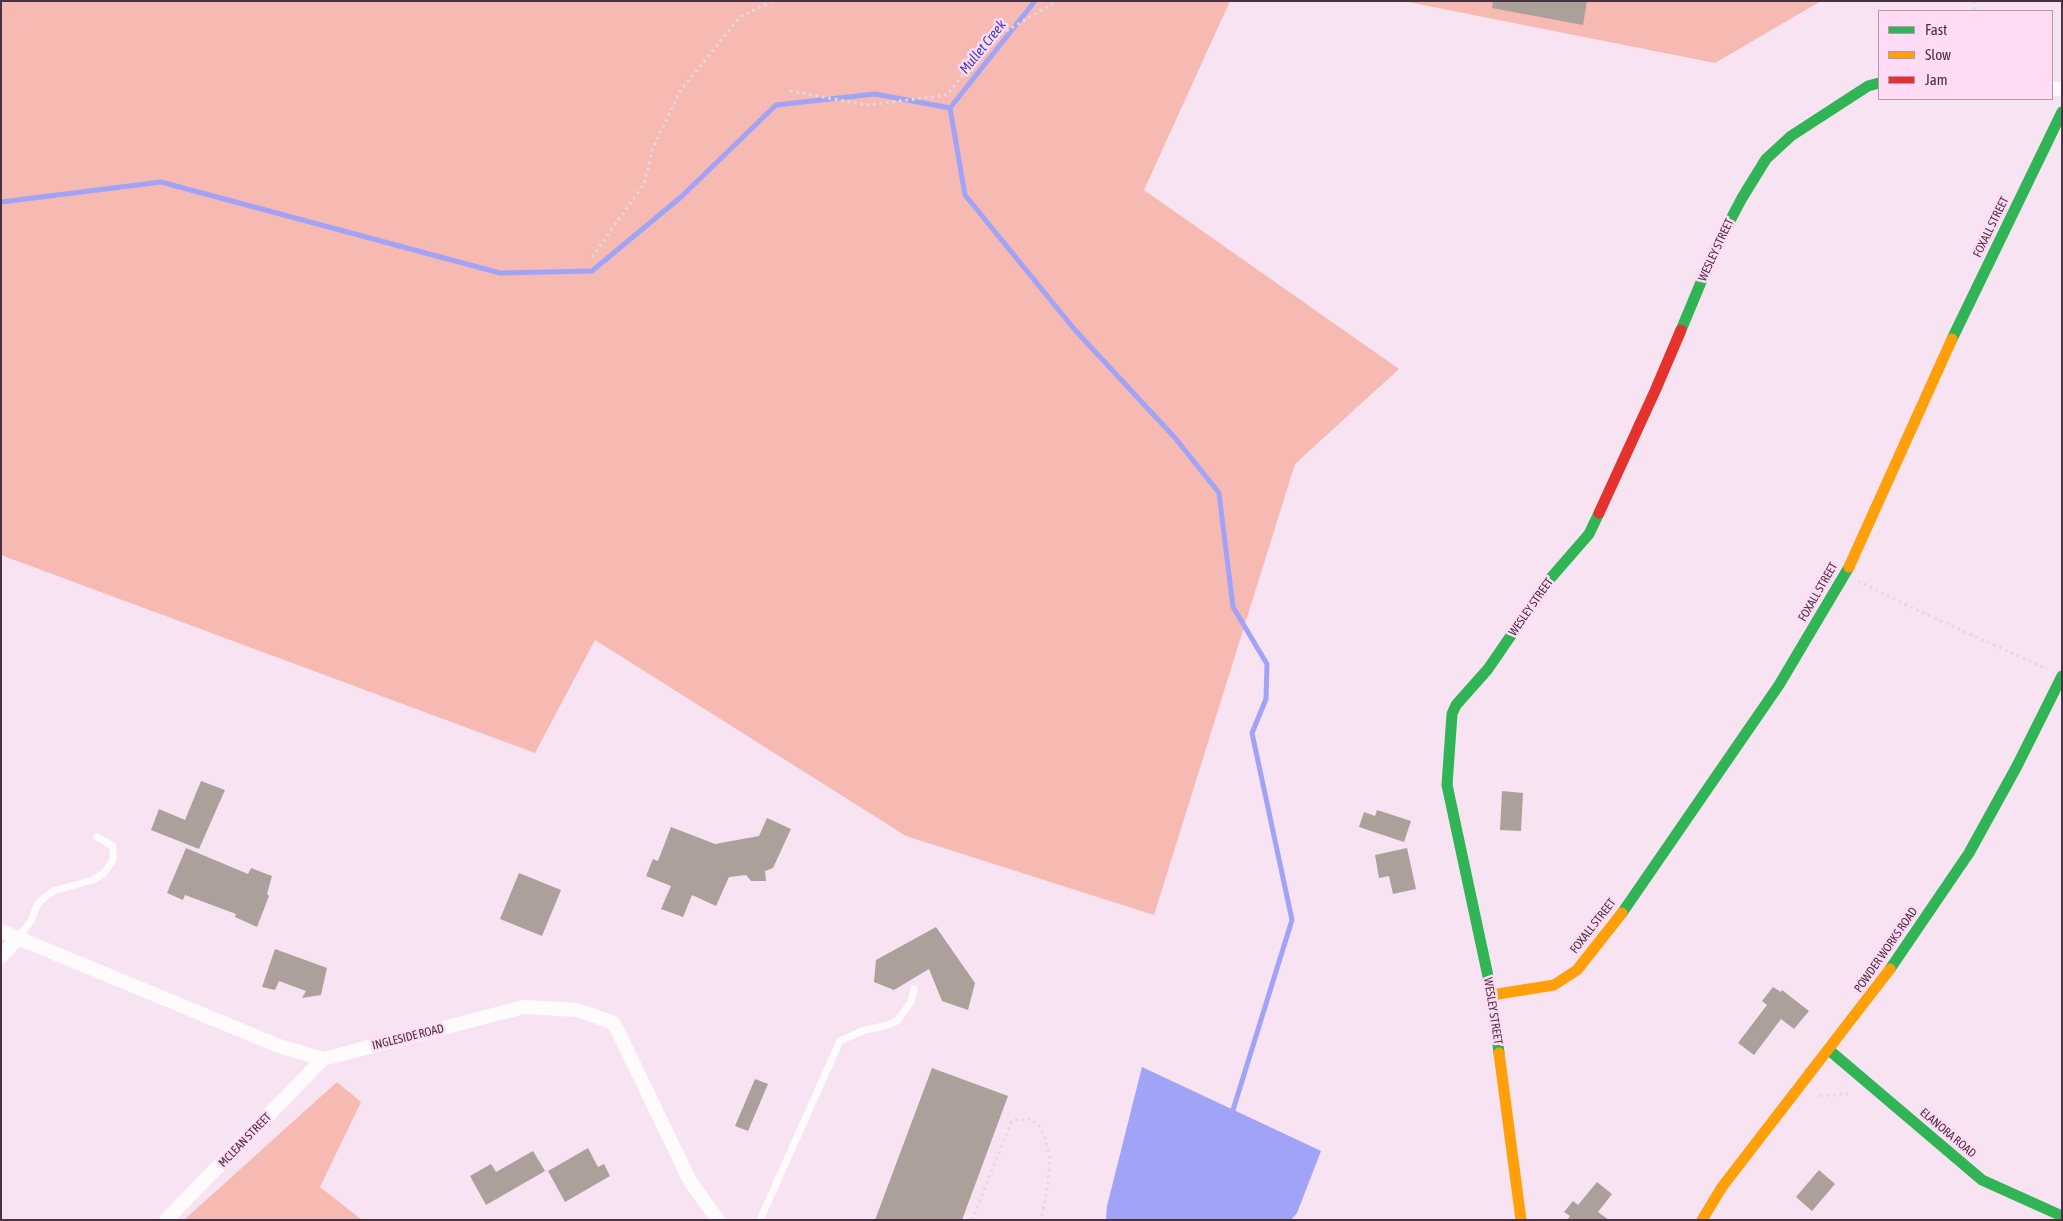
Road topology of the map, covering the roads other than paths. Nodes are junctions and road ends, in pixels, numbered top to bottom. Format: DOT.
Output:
graph roads {
  1 [pos="1878,83"];
  2 [pos="2062,112"];
  3 [pos="2058,674"];
  4 [pos="97,837"];
  5 [pos="1,931"];
  6 [pos="18,938"];
  7 [pos="1,956"];
  8 [pos="914,989"];
  9 [pos="1492,996"];
  10 [pos="1829,1050"];
  11 [pos="323,1059"];
  12 [pos="2062,1216"];
  13 [pos="166,1220"];
  14 [pos="718,1220"];
  15 [pos="760,1220"];
  16 [pos="1521,1220"];
  17 [pos="1702,1220"];
  1 -- 9 [label="street, WESLEY STREET"];
  2 -- 9 [label="street, FOXALL STREET"];
  3 -- 10 [label="street, POWDER WORKS ROAD"];
  4 -- 6 [label="lane"];
  5 -- 6 [label="street"];
  6 -- 7 [label="street"];
  6 -- 11 [label="street"];
  8 -- 15 [label="lane"];
  9 -- 16 [label="street, WESLEY STREET"];
  10 -- 12 [label="street, ELANORA ROAD"];
  10 -- 17 [label="street, POWDER WORKS ROAD"];
  11 -- 13 [label="street, MCLEAN STREET"];
  11 -- 14 [label="street, INGLESIDE ROAD"];
}
